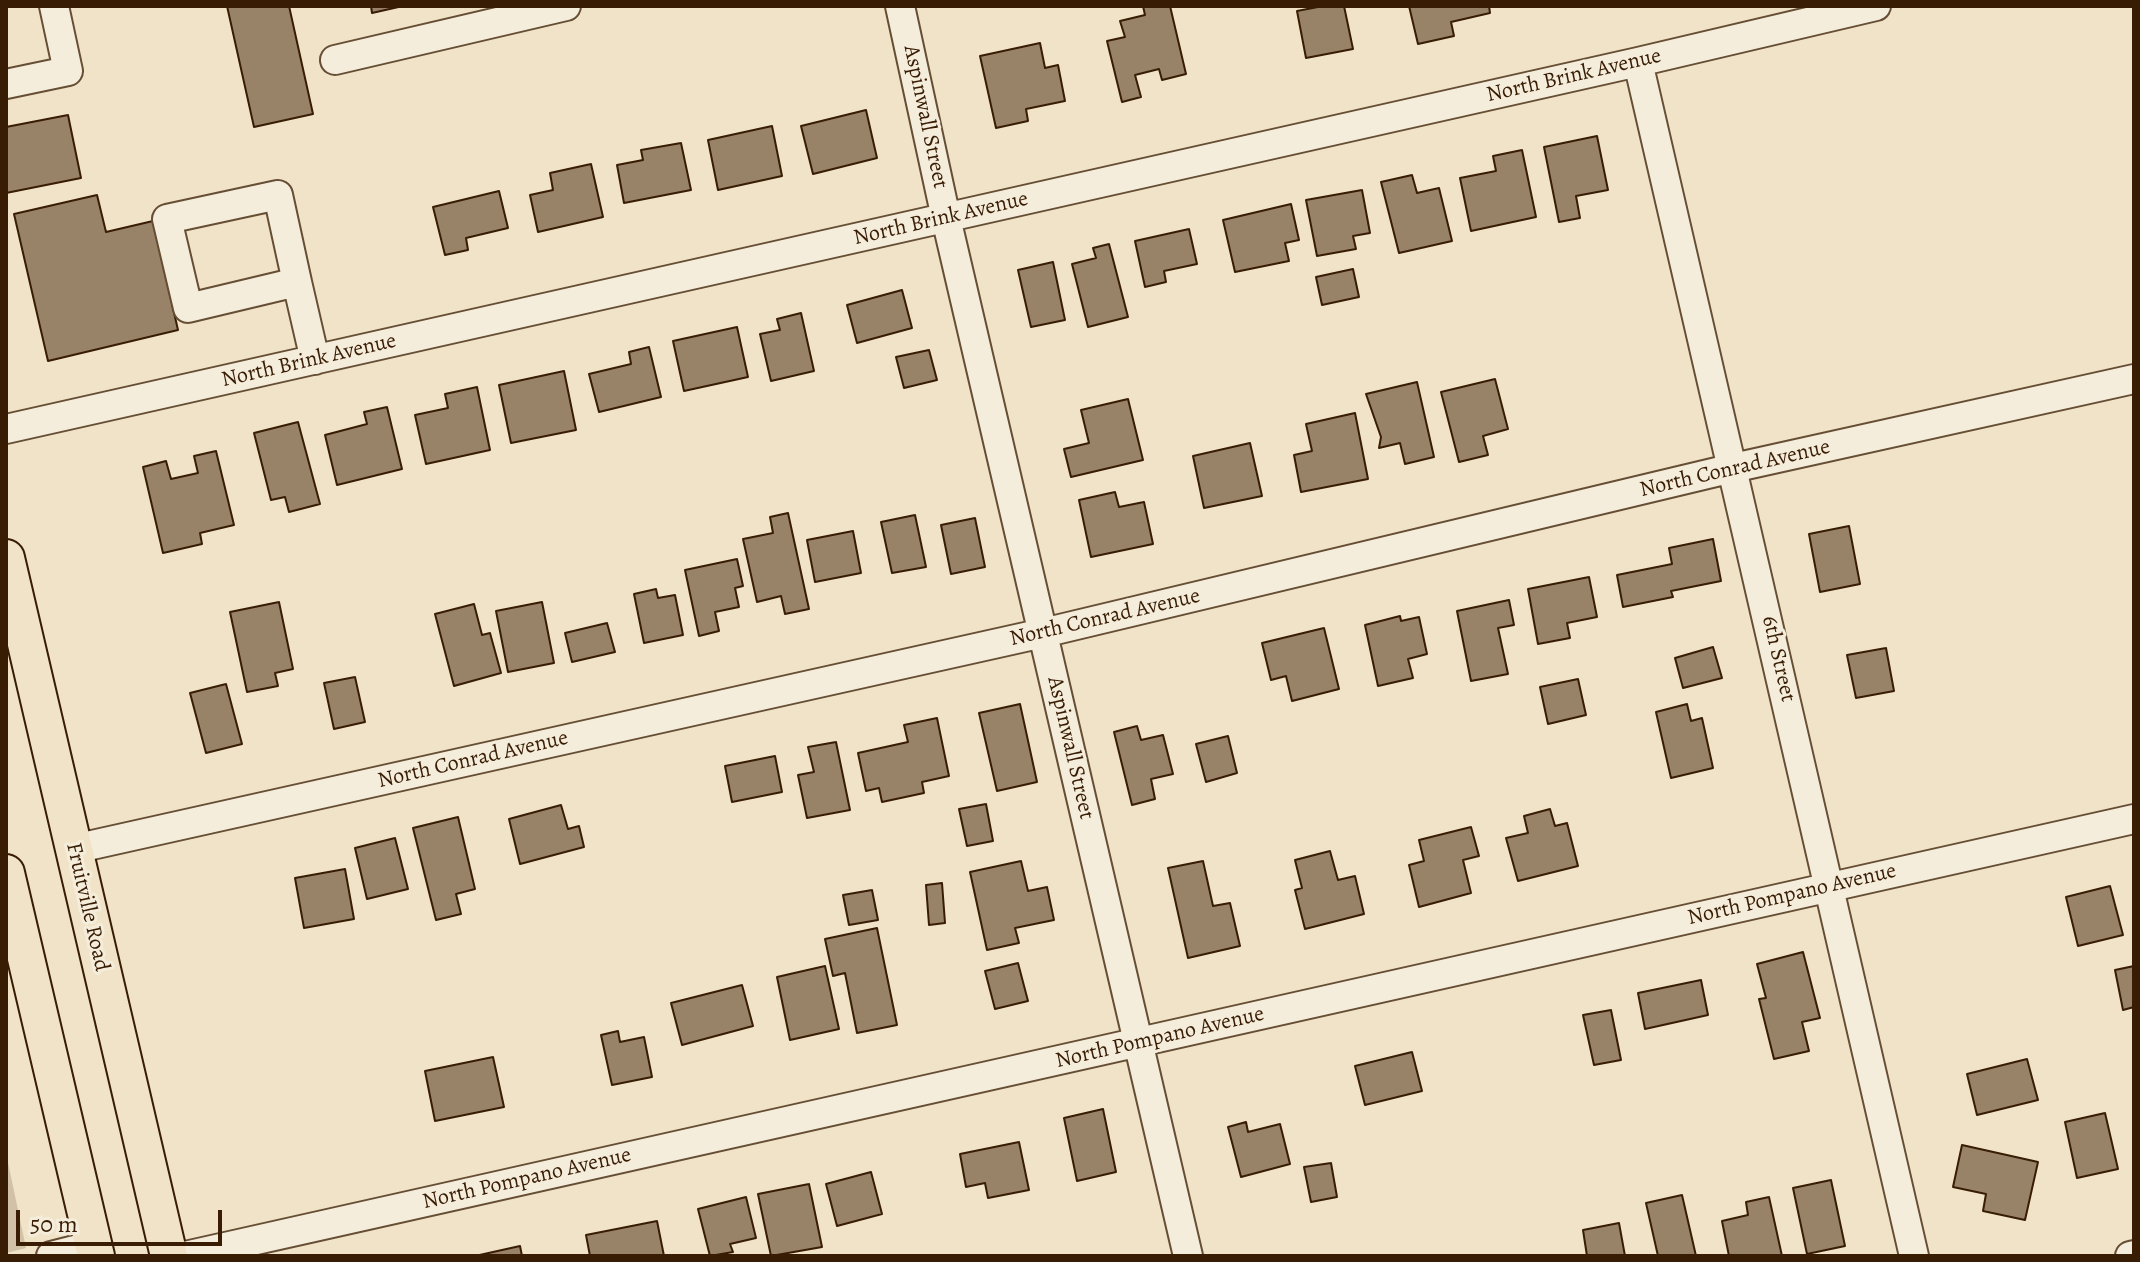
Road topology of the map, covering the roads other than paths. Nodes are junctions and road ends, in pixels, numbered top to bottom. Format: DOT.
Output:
graph roads {
  1 [pos="54,6"];
  2 [pos="900,6"];
  3 [pos="1876,6"];
  4 [pos="552,8"];
  5 [pos="335,60"];
  6 [pos="1638,62"];
  7 [pos="6,84"];
  8 [pos="946,218"];
  9 [pos="297,282"];
  10 [pos="315,360"];
  11 [pos="2134,379"];
  12 [pos="6,429"];
  13 [pos="1733,468"];
  14 [pos="6,558"];
  15 [pos="1043,633"];
  16 [pos="2134,819"];
  17 [pos="74,849"];
  18 [pos="6,873"];
  19 [pos="1830,886"];
  20 [pos="1138,1043"];
  21 [pos="95,1251"];
  22 [pos="51,1256"];
  23 [pos="169,1256"];
  24 [pos="185,1256"];
  25 [pos="1188,1256"];
  26 [pos="1914,1256"];
  1 -- 7 [label="street"];
  2 -- 8 [label="street, Aspinwall Street"];
  3 -- 6 [label="street, North Brink Avenue"];
  4 -- 5 [label="street"];
  6 -- 8 [label="street, North Brink Avenue"];
  6 -- 13 [label="street, 6th Street"];
  8 -- 10 [label="street, North Brink Avenue"];
  8 -- 15 [label="street, Aspinwall Street"];
  9 -- 9 [label="street"];
  9 -- 10 [label="street"];
  10 -- 12 [label="street, North Brink Avenue"];
  11 -- 13 [label="street, North Conrad Avenue"];
  13 -- 15 [label="street, North Conrad Avenue"];
  13 -- 19 [label="street, 6th Street"];
  14 -- 17 [label="main road, Fruitville Road"];
  15 -- 17 [label="street, North Conrad Avenue"];
  15 -- 20 [label="street, Aspinwall Street"];
  16 -- 19 [label="street, North Pompano Avenue"];
  17 -- 23 [label="main road, Fruitville Road"];
  18 -- 21 [label="main road"];
  19 -- 20 [label="street, North Pompano Avenue"];
  19 -- 26 [label="street, 6th Street"];
  20 -- 24 [label="street, North Pompano Avenue"];
  20 -- 25 [label="street, Aspinwall Street"];
  21 -- 22 [label="street"];
}
